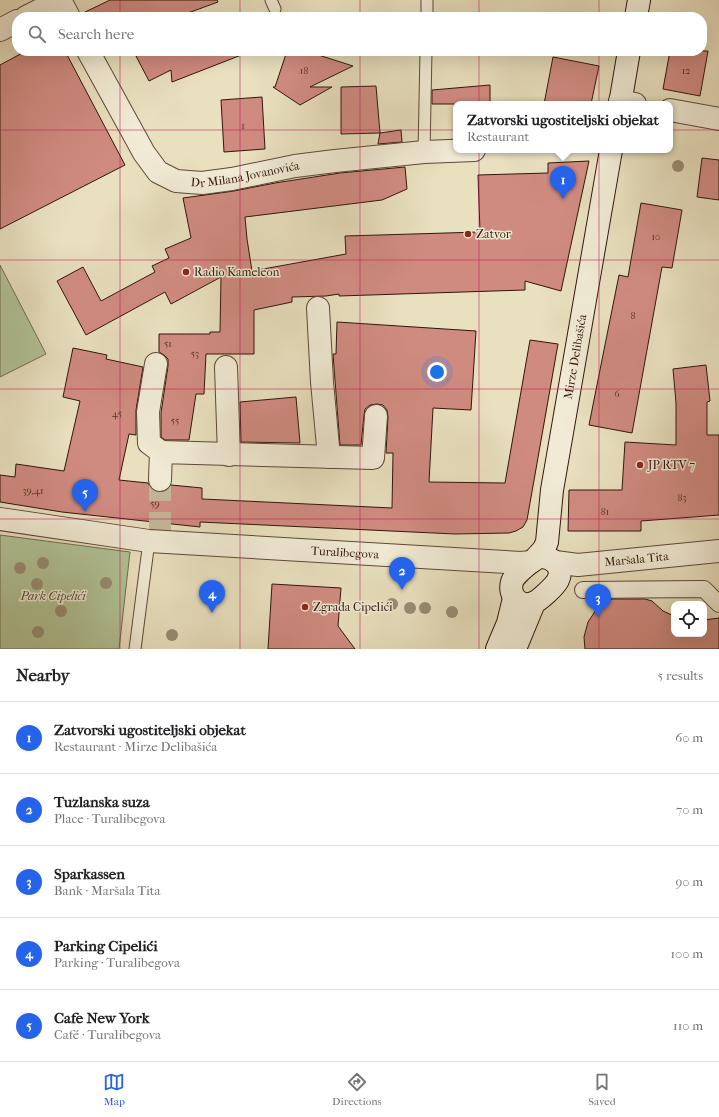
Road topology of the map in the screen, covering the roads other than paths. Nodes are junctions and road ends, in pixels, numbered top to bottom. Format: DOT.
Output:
graph roads {
  1 [pos="60,0"];
  2 [pos="427,0"];
  3 [pos="639,0"];
  4 [pos="36,12"];
  5 [pos="66,12"];
  6 [pos="426,12"];
  7 [pos="637,12"];
  8 [pos="12,24"];
  9 [pos="0,30"];
  10 [pos="91,56"];
  11 [pos="426,56"];
  12 [pos="629,56"];
  13 [pos="625,101"];
  14 [pos="673,110"];
  15 [pos="719,118"];
  16 [pos="453,151"];
  17 [pos="424,152"];
  18 [pos="610,153"];
  19 [pos="318,308"];
  20 [pos="156,364"];
  21 [pos="226,367"];
  22 [pos="376,416"];
  23 [pos="162,452"];
  24 [pos="229,455"];
  25 [pos="329,457"];
  26 [pos="160,480"];
  27 [pos="0,519"];
  28 [pos="156,538"];
  29 [pos="719,551"];
  30 [pos="547,561"];
  31 [pos="504,562"];
  32 [pos="712,588"];
  33 [pos="584,590"];
  34 [pos="515,604"];
  35 [pos="719,604"];
  36 [pos="135,649"];
  37 [pos="497,649"];
  38 [pos="515,649"];
  1 -- 4 [label="street"];
  1 -- 5 [label="street"];
  2 -- 6 [label="lane"];
  3 -- 7 [label="street"];
  8 -- 9 [label="street"];
  10 -- 17 [label="street, Dr Milana Jovanovića"];
  11 -- 17 [label="lane"];
  12 -- 13 [label="street"];
  14 -- 15 [label="street"];
  16 -- 17 [label="street, Dr Milana Jovanovića"];
  18 -- 30 [label="street, Mirze Delibašića"];
  19 -- 25 [label="street"];
  20 -- 23 [label="street"];
  21 -- 24 [label="street"];
  22 -- 25 [label="street"];
  23 -- 24 [label="street"];
  23 -- 26 [label="street"];
  24 -- 25 [label="street"];
  27 -- 28 [label="street, Turalibegova"];
  28 -- 31 [label="street, Turalibegova"];
  28 -- 36 [label="lane"];
  29 -- 30 [label="street, Maršala Tita"];
  30 -- 31 [label="street, Turalibegova"];
  30 -- 34 [label="street"];
  30 -- 34 [label="street"];
  31 -- 34 [label="street"];
  32 -- 33 [label="street"];
  32 -- 35 [label="street"];
  34 -- 37 [label="street"];
  34 -- 38 [label="street"];
}
